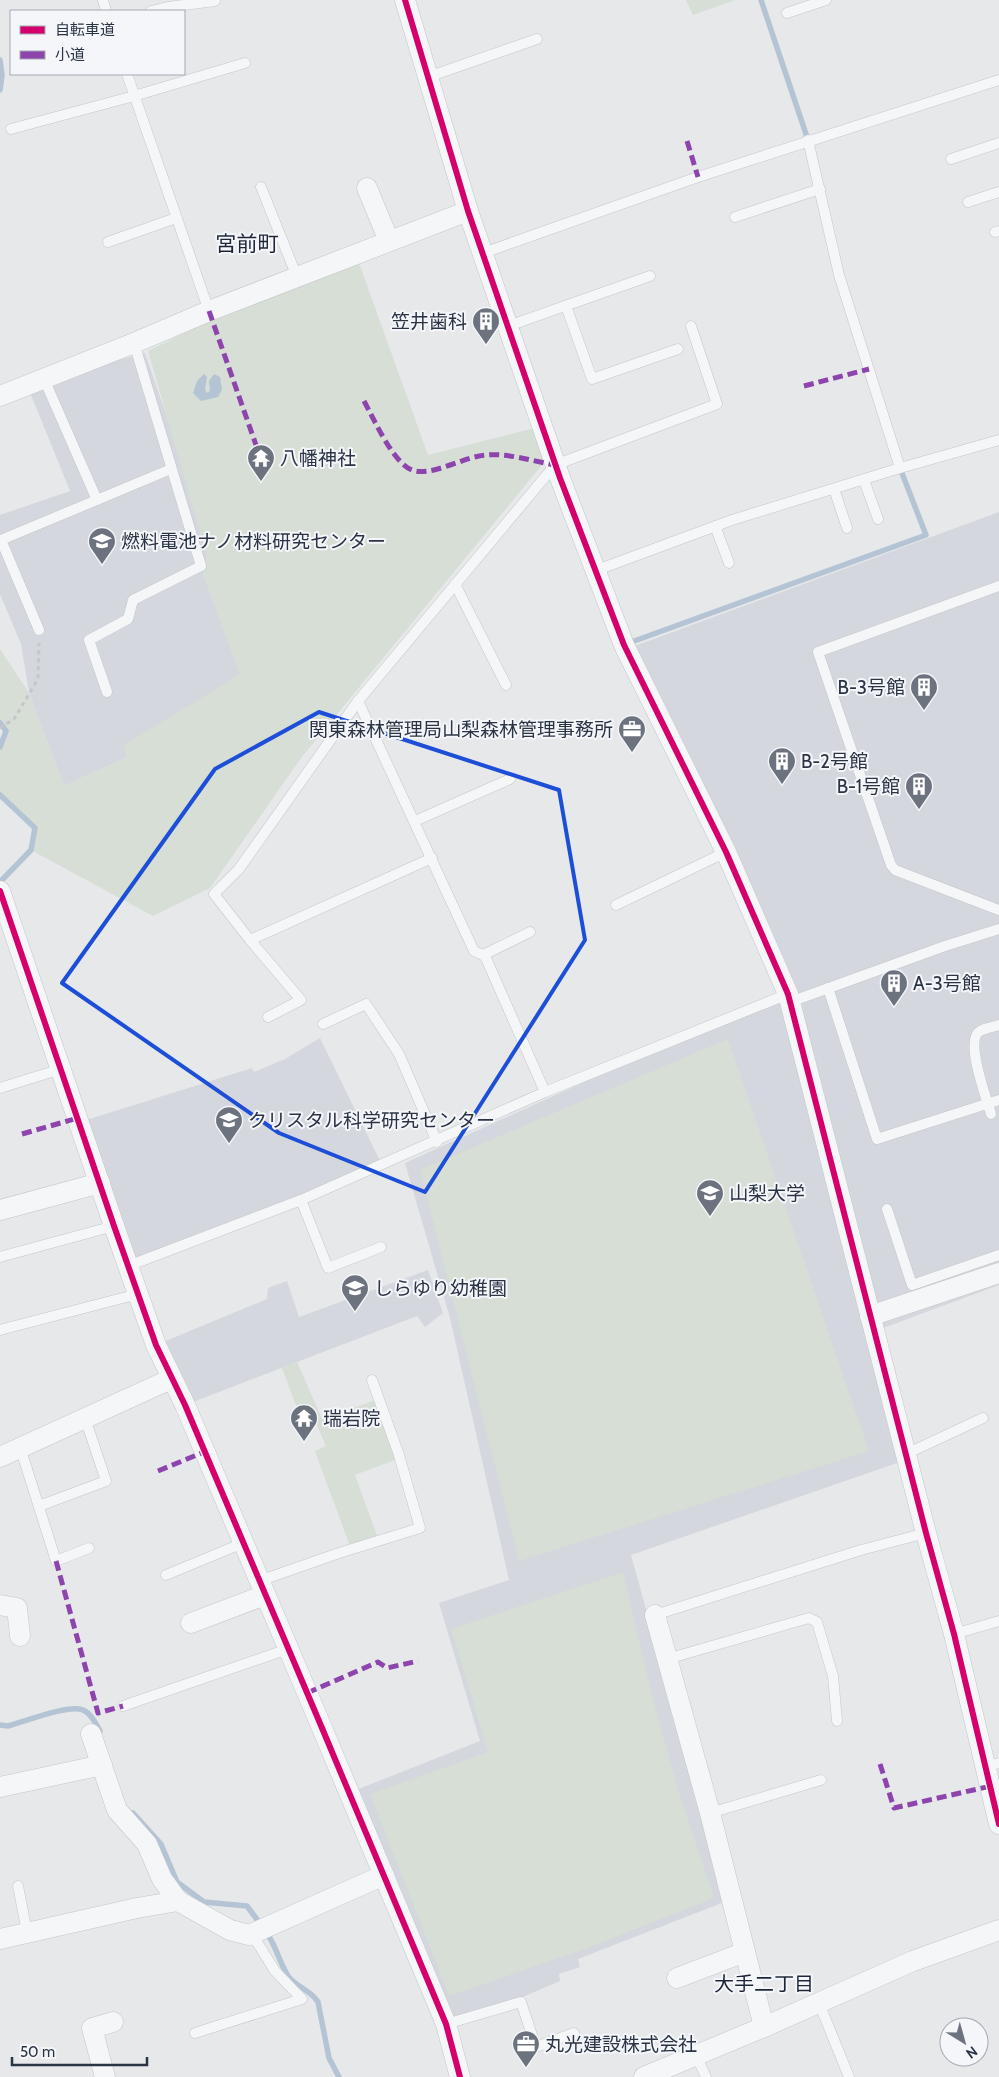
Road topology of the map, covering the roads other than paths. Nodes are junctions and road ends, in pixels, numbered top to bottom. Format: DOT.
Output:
graph roads {
  1 [pos="406,0"];
  2 [pos="826,0"];
  3 [pos="215,1"];
  4 [pos="155,10"];
  5 [pos="787,13"];
  6 [pos="537,39"];
  7 [pos="245,63"];
  8 [pos="127,75"];
  9 [pos="428,76"];
  10 [pos="999,80"];
  11 [pos="134,96"];
  12 [pos="11,129"];
  13 [pos="808,140"];
  14 [pos="999,143"];
  15 [pos="951,158"];
  16 [pos="261,187"];
  17 [pos="367,188"];
  18 [pos="820,189"];
  19 [pos="999,192"];
  20 [pos="968,202"];
  21 [pos="468,210"];
  22 [pos="176,218"];
  23 [pos="735,218"];
  24 [pos="389,241"];
  25 [pos="108,242"];
  26 [pos="484,253"];
  27 [pos="650,276"];
  28 [pos="298,277"];
  29 [pos="566,306"];
  30 [pos="208,311"];
  31 [pos="508,326"];
  32 [pos="691,326"];
  33 [pos="134,343"];
  34 [pos="678,349"];
  35 [pos="44,379"];
  36 [pos="0,396"];
  37 [pos="999,440"];
  38 [pos="555,465"];
  39 [pos="900,468"];
  40 [pos="171,469"];
  41 [pos="864,480"];
  42 [pos="834,489"];
  43 [pos="97,500"];
  44 [pos="878,519"];
  45 [pos="714,526"];
  46 [pos="847,528"];
  47 [pos="729,564"];
  48 [pos="597,570"];
  49 [pos="455,584"];
  50 [pos="999,586"];
  51 [pos="39,630"];
  52 [pos="506,685"];
  53 [pos="107,692"];
  54 [pos="358,701"];
  55 [pos="510,779"];
  56 [pos="416,822"];
  57 [pos="726,852"];
  58 [pos="432,858"];
  59 [pos="1,896"];
  60 [pos="616,905"];
  61 [pos="999,910"];
  62 [pos="999,929"];
  63 [pos="530,932"];
  64 [pos="250,940"];
  65 [pos="483,955"];
  66 [pos="828,988"];
  67 [pos="789,998"];
  68 [pos="268,1018"];
  69 [pos="323,1024"];
  70 [pos="999,1025"];
  71 [pos="61,1069"];
  72 [pos="0,1088"];
  73 [pos="545,1092"];
  74 [pos="999,1100"];
  75 [pos="988,1103"];
  76 [pos="992,1114"];
  77 [pos="437,1142"];
  78 [pos="100,1183"];
  79 [pos="302,1200"];
  80 [pos="886,1209"];
  81 [pos="0,1210"];
  82 [pos="114,1226"];
  83 [pos="381,1247"];
  84 [pos="999,1255"];
  85 [pos="0,1257"];
  86 [pos="128,1266"];
  87 [pos="999,1273"];
  88 [pos="138,1294"];
  89 [pos="870,1316"];
  90 [pos="0,1330"];
  91 [pos="171,1379"];
  92 [pos="372,1380"];
  93 [pos="85,1418"];
  94 [pos="983,1418"];
  95 [pos="20,1447"];
  96 [pos="906,1454"];
  97 [pos="0,1457"];
  98 [pos="39,1506"];
  99 [pos="926,1533"];
  100 [pos="243,1543"];
  101 [pos="89,1548"];
  102 [pos="166,1574"];
  103 [pos="262,1588"];
  104 [pos="0,1605"];
  105 [pos="655,1615"];
  106 [pos="999,1621"];
  107 [pos="191,1623"];
  108 [pos="954,1634"];
  109 [pos="20,1636"];
  110 [pos="288,1649"];
  111 [pos="667,1659"];
  112 [pos="123,1706"];
  113 [pos="837,1721"];
  114 [pos="91,1734"];
  115 [pos="102,1765"];
  116 [pos="992,1765"];
  117 [pos="821,1780"];
  118 [pos="0,1787"];
  119 [pos="710,1814"];
  120 [pos="999,1824"];
  121 [pos="384,1875"];
  122 [pos="18,1886"];
  123 [pos="178,1901"];
  124 [pos="999,1930"];
  125 [pos="260,1931"];
  126 [pos="27,1932"];
  127 [pos="0,1939"];
  128 [pos="745,1952"];
  129 [pos="677,1978"];
  130 [pos="819,2003"];
  131 [pos="113,2022"];
  132 [pos="446,2024"];
  133 [pos="764,2027"];
  134 [pos="574,2032"];
  135 [pos="195,2033"];
  136 [pos="696,2055"];
  137 [pos="105,2077"];
  138 [pos="460,2077"];
  139 [pos="644,2077"];
  140 [pos="706,2077"];
  141 [pos="849,2077"];
  1 -- 9 [label="street"];
  2 -- 5 [label="lane"];
  3 -- 4 [label="lane"];
  6 -- 9 [label="lane"];
  7 -- 11 [label="lane"];
  8 -- 11 [label="lane"];
  9 -- 21 [label="street"];
  10 -- 13 [label="lane"];
  11 -- 12 [label="lane"];
  11 -- 22 [label="lane"];
  13 -- 18 [label="lane"];
  13 -- 26 [label="lane"];
  14 -- 15 [label="lane"];
  16 -- 28 [label="lane"];
  17 -- 24 [label="street"];
  18 -- 23 [label="lane"];
  18 -- 39 [label="lane"];
  19 -- 20 [label="lane"];
  21 -- 24 [label="street"];
  21 -- 26 [label="street"];
  22 -- 25 [label="lane"];
  22 -- 30 [label="lane"];
  24 -- 28 [label="street"];
  26 -- 31 [label="street"];
  27 -- 29 [label="lane"];
  28 -- 30 [label="street"];
  29 -- 31 [label="lane"];
  29 -- 34 [label="lane"];
  30 -- 33 [label="street"];
  31 -- 38 [label="street"];
  32 -- 38 [label="lane"];
  33 -- 35 [label="street"];
  33 -- 40 [label="lane"];
  35 -- 36 [label="street"];
  35 -- 43 [label="lane"];
  37 -- 39 [label="lane"];
  38 -- 48 [label="street"];
  38 -- 49 [label="lane"];
  39 -- 41 [label="lane"];
  40 -- 43 [label="lane"];
  40 -- 53 [label="lane"];
  41 -- 42 [label="lane"];
  41 -- 44 [label="lane"];
  42 -- 45 [label="lane"];
  42 -- 46 [label="lane"];
  43 -- 51 [label="lane"];
  45 -- 47 [label="lane"];
  45 -- 48 [label="lane"];
  48 -- 57 [label="street"];
  49 -- 52 [label="lane"];
  49 -- 54 [label="lane"];
  50 -- 61 [label="lane"];
  54 -- 56 [label="lane"];
  54 -- 64 [label="lane"];
  55 -- 56 [label="lane"];
  56 -- 58 [label="lane"];
  57 -- 60 [label="lane"];
  57 -- 67 [label="street"];
  58 -- 64 [label="lane"];
  58 -- 65 [label="lane"];
  59 -- 71 [label="street"];
  62 -- 66 [label="lane"];
  63 -- 65 [label="lane"];
  64 -- 68 [label="lane"];
  65 -- 73 [label="lane"];
  66 -- 67 [label="lane"];
  66 -- 75 [label="lane"];
  67 -- 73 [label="lane"];
  67 -- 89 [label="street"];
  69 -- 77 [label="lane"];
  70 -- 75 [label="lane"];
  71 -- 72 [label="lane"];
  71 -- 78 [label="street"];
  73 -- 77 [label="lane"];
  74 -- 75 [label="lane"];
  75 -- 76 [label="lane"];
  77 -- 79 [label="lane"];
  78 -- 81 [label="street"];
  78 -- 82 [label="street"];
  79 -- 83 [label="lane"];
  79 -- 86 [label="lane"];
  80 -- 84 [label="lane"];
  82 -- 85 [label="lane"];
  82 -- 86 [label="street"];
  86 -- 88 [label="street"];
  87 -- 89 [label="street"];
  88 -- 90 [label="lane"];
  88 -- 91 [label="street"];
  89 -- 96 [label="street"];
  91 -- 93 [label="street"];
  91 -- 100 [label="street"];
  92 -- 103 [label="lane"];
  93 -- 95 [label="street"];
  93 -- 98 [label="lane"];
  94 -- 96 [label="lane"];
  95 -- 97 [label="street"];
  95 -- 98 [label="lane"];
  96 -- 99 [label="street"];
  98 -- 101 [label="lane"];
  99 -- 105 [label="lane"];
  99 -- 108 [label="street"];
  100 -- 102 [label="lane"];
  100 -- 103 [label="street"];
  103 -- 107 [label="street"];
  103 -- 110 [label="street"];
  104 -- 109 [label="street"];
  105 -- 111 [label="street"];
  106 -- 108 [label="lane"];
  108 -- 116 [label="street"];
  110 -- 112 [label="lane"];
  110 -- 121 [label="street"];
  111 -- 113 [label="lane"];
  111 -- 119 [label="street"];
  114 -- 115 [label="street"];
  115 -- 118 [label="street"];
  115 -- 123 [label="street"];
  116 -- 120 [label="street"];
  117 -- 119 [label="lane"];
  119 -- 128 [label="street"];
  121 -- 125 [label="street"];
  121 -- 132 [label="street"];
  122 -- 126 [label="lane"];
  123 -- 125 [label="street"];
  123 -- 126 [label="street"];
  124 -- 130 [label="street"];
  125 -- 135 [label="lane"];
  126 -- 127 [label="street"];
  128 -- 129 [label="street"];
  128 -- 133 [label="street"];
  130 -- 133 [label="street"];
  130 -- 141 [label="lane"];
  131 -- 137 [label="street"];
  132 -- 134 [label="lane"];
  132 -- 138 [label="street"];
  133 -- 136 [label="street"];
  136 -- 139 [label="street"];
  136 -- 140 [label="lane"];
}
